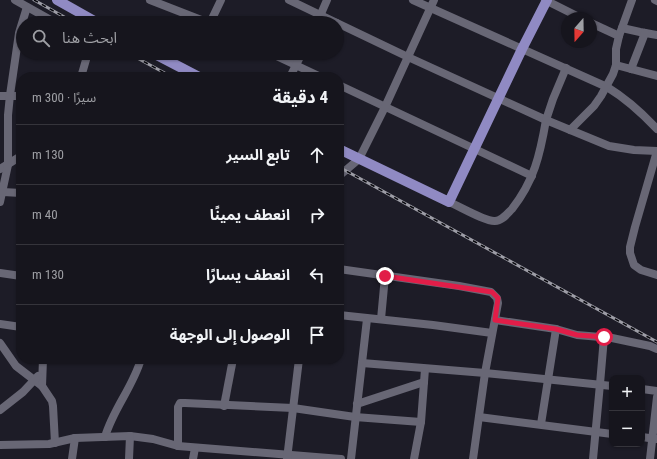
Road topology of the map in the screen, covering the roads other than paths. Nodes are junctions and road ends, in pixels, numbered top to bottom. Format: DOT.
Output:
graph roads {
  1 [pos="15,0"];
  2 [pos="150,0"];
  3 [pos="221,0"];
  4 [pos="289,0"];
  5 [pos="327,0"];
  6 [pos="413,0"];
  7 [pos="434,0"];
  8 [pos="546,0"];
  9 [pos="632,0"];
  10 [pos="63,1"];
  11 [pos="27,6"];
  12 [pos="430,8"];
  13 [pos="569,12"];
  14 [pos="24,16"];
  15 [pos="44,16"];
  16 [pos="87,16"];
  17 [pos="182,16"];
  18 [pos="213,16"];
  19 [pos="314,16"];
  20 [pos="320,16"];
  21 [pos="597,25"];
  22 [pos="344,26"];
  23 [pos="620,32"];
  24 [pos="645,33"];
  25 [pos="657,34"];
  26 [pos="522,49"];
  27 [pos="16,54"];
  28 [pos="408,57"];
  29 [pos="86,60"];
  30 [pos="175,60"];
  31 [pos="285,60"];
  32 [pos="298,60"];
  33 [pos="296,65"];
  34 [pos="616,65"];
  35 [pos="566,68"];
  36 [pos="631,69"];
  37 [pos="82,72"];
  38 [pos="192,72"];
  39 [pos="292,72"];
  40 [pos="311,72"];
  41 [pos="657,76"];
  42 [pos="344,87"];
  43 [pos="607,87"];
  44 [pos="10,95"];
  45 [pos="0,96"];
  46 [pos="16,96"];
  47 [pos="499,100"];
  48 [pos="385,107"];
  49 [pos="546,120"];
  50 [pos="657,129"];
  51 [pos="570,130"];
  52 [pos="474,149"];
  53 [pos="657,151"];
  54 [pos="344,152"];
  55 [pos="16,159"];
  56 [pos="359,159"];
  57 [pos="8,165"];
  58 [pos="0,169"];
  59 [pos="344,172"];
  60 [pos="532,176"];
  61 [pos="3,192"];
  62 [pos="16,193"];
  63 [pos="0,202"];
  64 [pos="449,202"];
  65 [pos="344,270"];
  66 [pos="0,273"];
  67 [pos="16,275"];
  68 [pos="657,275"];
  69 [pos="385,276"];
  70 [pos="344,316"];
  71 [pos="368,318"];
  72 [pos="381,319"];
  73 [pos="495,320"];
  74 [pos="0,324"];
  75 [pos="16,326"];
  76 [pos="556,329"];
  77 [pos="492,333"];
  78 [pos="604,337"];
  79 [pos="0,343"];
  80 [pos="657,349"];
  81 [pos="362,363"];
  82 [pos="43,364"];
  83 [pos="139,364"];
  84 [pos="233,364"];
  85 [pos="298,364"];
  86 [pos="43,369"];
  87 [pos="425,369"];
  88 [pos="485,373"];
  89 [pos="548,379"];
  90 [pos="35,380"];
  91 [pos="424,382"];
  92 [pos="600,384"];
  93 [pos="42,386"];
  94 [pos="609,386"];
  95 [pos="645,389"];
  96 [pos="657,391"];
  97 [pos="657,397"];
  98 [pos="357,404"];
  99 [pos="224,406"];
  100 [pos="293,408"];
  101 [pos="0,410"];
  102 [pos="355,417"];
  103 [pos="479,417"];
  104 [pos="421,422"];
  105 [pos="541,424"];
  106 [pos="596,432"];
  107 [pos="609,434"];
  108 [pos="130,436"];
  109 [pos="105,437"];
  110 [pos="645,437"];
  111 [pos="75,438"];
  112 [pos="655,439"];
  113 [pos="55,443"];
  114 [pos="0,445"];
  115 [pos="178,446"];
  116 [pos="195,448"];
  117 [pos="229,450"];
  118 [pos="287,457"];
  119 [pos="72,459"];
  120 [pos="129,459"];
  121 [pos="193,459"];
  122 [pos="227,459"];
  123 [pos="341,459"];
  124 [pos="351,459"];
  125 [pos="414,459"];
  126 [pos="473,459"];
  127 [pos="593,459"];
  128 [pos="650,459"];
  1 -- 11 [label="street"];
  2 -- 17 [label="street"];
  3 -- 18 [label="street"];
  4 -- 19 [label="street"];
  5 -- 20 [label="street"];
  6 -- 12 [label="street"];
  7 -- 12 [label="street"];
  8 -- 13 [label="street"];
  8 -- 26 [label="main road"];
  9 -- 23 [label="street"];
  10 -- 16 [label="main road"];
  11 -- 14 [label="street"];
  11 -- 15 [label="street"];
  12 -- 26 [label="street"];
  12 -- 28 [label="street"];
  21 -- 23 [label="street"];
  22 -- 28 [label="street"];
  23 -- 24 [label="street"];
  23 -- 34 [label="street"];
  24 -- 25 [label="street"];
  24 -- 36 [label="street"];
  26 -- 35 [label="street"];
  26 -- 47 [label="main road"];
  27 -- 44 [label="street"];
  28 -- 47 [label="street"];
  28 -- 48 [label="street"];
  29 -- 37 [label="street"];
  30 -- 38 [label="main road"];
  31 -- 33 [label="street"];
  32 -- 33 [label="street"];
  33 -- 39 [label="street"];
  33 -- 40 [label="street"];
  34 -- 36 [label="street"];
  34 -- 43 [label="street"];
  35 -- 43 [label="street"];
  35 -- 49 [label="street"];
  36 -- 41 [label="street"];
  42 -- 48 [label="street"];
  43 -- 50 [label="street"];
  43 -- 51 [label="street"];
  44 -- 45 [label="street"];
  44 -- 46 [label="street"];
  44 -- 57 [label="street"];
  47 -- 49 [label="street"];
  47 -- 52 [label="main road"];
  48 -- 52 [label="street"];
  48 -- 56 [label="street"];
  49 -- 51 [label="street"];
  49 -- 60 [label="street"];
  51 -- 53 [label="street"];
  52 -- 60 [label="street"];
  52 -- 64 [label="main road"];
  53 -- 68 [label="street"];
  54 -- 56 [label="main road"];
  55 -- 57 [label="street"];
  56 -- 59 [label="street"];
  56 -- 64 [label="main road"];
  57 -- 58 [label="street"];
  57 -- 61 [label="street"];
  60 -- 64 [label="street"];
  61 -- 62 [label="street"];
  61 -- 63 [label="street"];
  65 -- 69 [label="street"];
  66 -- 67 [label="street"];
  69 -- 72 [label="street"];
  69 -- 73 [label="street"];
  70 -- 71 [label="street"];
  71 -- 72 [label="street"];
  71 -- 81 [label="street"];
  72 -- 77 [label="street"];
  73 -- 76 [label="street"];
  73 -- 77 [label="street"];
  74 -- 75 [label="street"];
  76 -- 78 [label="street"];
  76 -- 89 [label="street"];
  77 -- 88 [label="street"];
  78 -- 80 [label="street"];
  78 -- 92 [label="street"];
  79 -- 90 [label="street"];
  81 -- 87 [label="street"];
  81 -- 98 [label="street"];
  82 -- 86 [label="street"];
  83 -- 109 [label="street"];
  84 -- 99 [label="street"];
  85 -- 100 [label="street"];
  86 -- 90 [label="street"];
  86 -- 93 [label="street"];
  87 -- 88 [label="street"];
  87 -- 91 [label="street"];
  88 -- 89 [label="street"];
  88 -- 103 [label="street"];
  89 -- 92 [label="street"];
  89 -- 105 [label="street"];
  90 -- 93 [label="street"];
  90 -- 101 [label="street"];
  91 -- 98 [label="street"];
  91 -- 104 [label="street"];
  92 -- 94 [label="street"];
  92 -- 106 [label="street"];
  93 -- 113 [label="street"];
  95 -- 96 [label="street"];
  97 -- 112 [label="street"];
  98 -- 102 [label="street"];
  99 -- 100 [label="street"];
  99 -- 115 [label="street"];
  100 -- 102 [label="street"];
  100 -- 118 [label="street"];
  102 -- 104 [label="street"];
  102 -- 124 [label="street"];
  103 -- 105 [label="street"];
  103 -- 126 [label="street"];
  104 -- 125 [label="street"];
  105 -- 106 [label="street"];
  106 -- 107 [label="street"];
  106 -- 127 [label="street"];
  108 -- 109 [label="street"];
  108 -- 115 [label="street"];
  108 -- 120 [label="street"];
  109 -- 111 [label="street"];
  110 -- 112 [label="street"];
  111 -- 113 [label="street"];
  111 -- 119 [label="street"];
  112 -- 128 [label="street"];
  113 -- 114 [label="street"];
  115 -- 116 [label="street"];
  116 -- 117 [label="street"];
  116 -- 121 [label="street"];
  117 -- 118 [label="street"];
  117 -- 122 [label="street"];
  118 -- 123 [label="street"];
}
